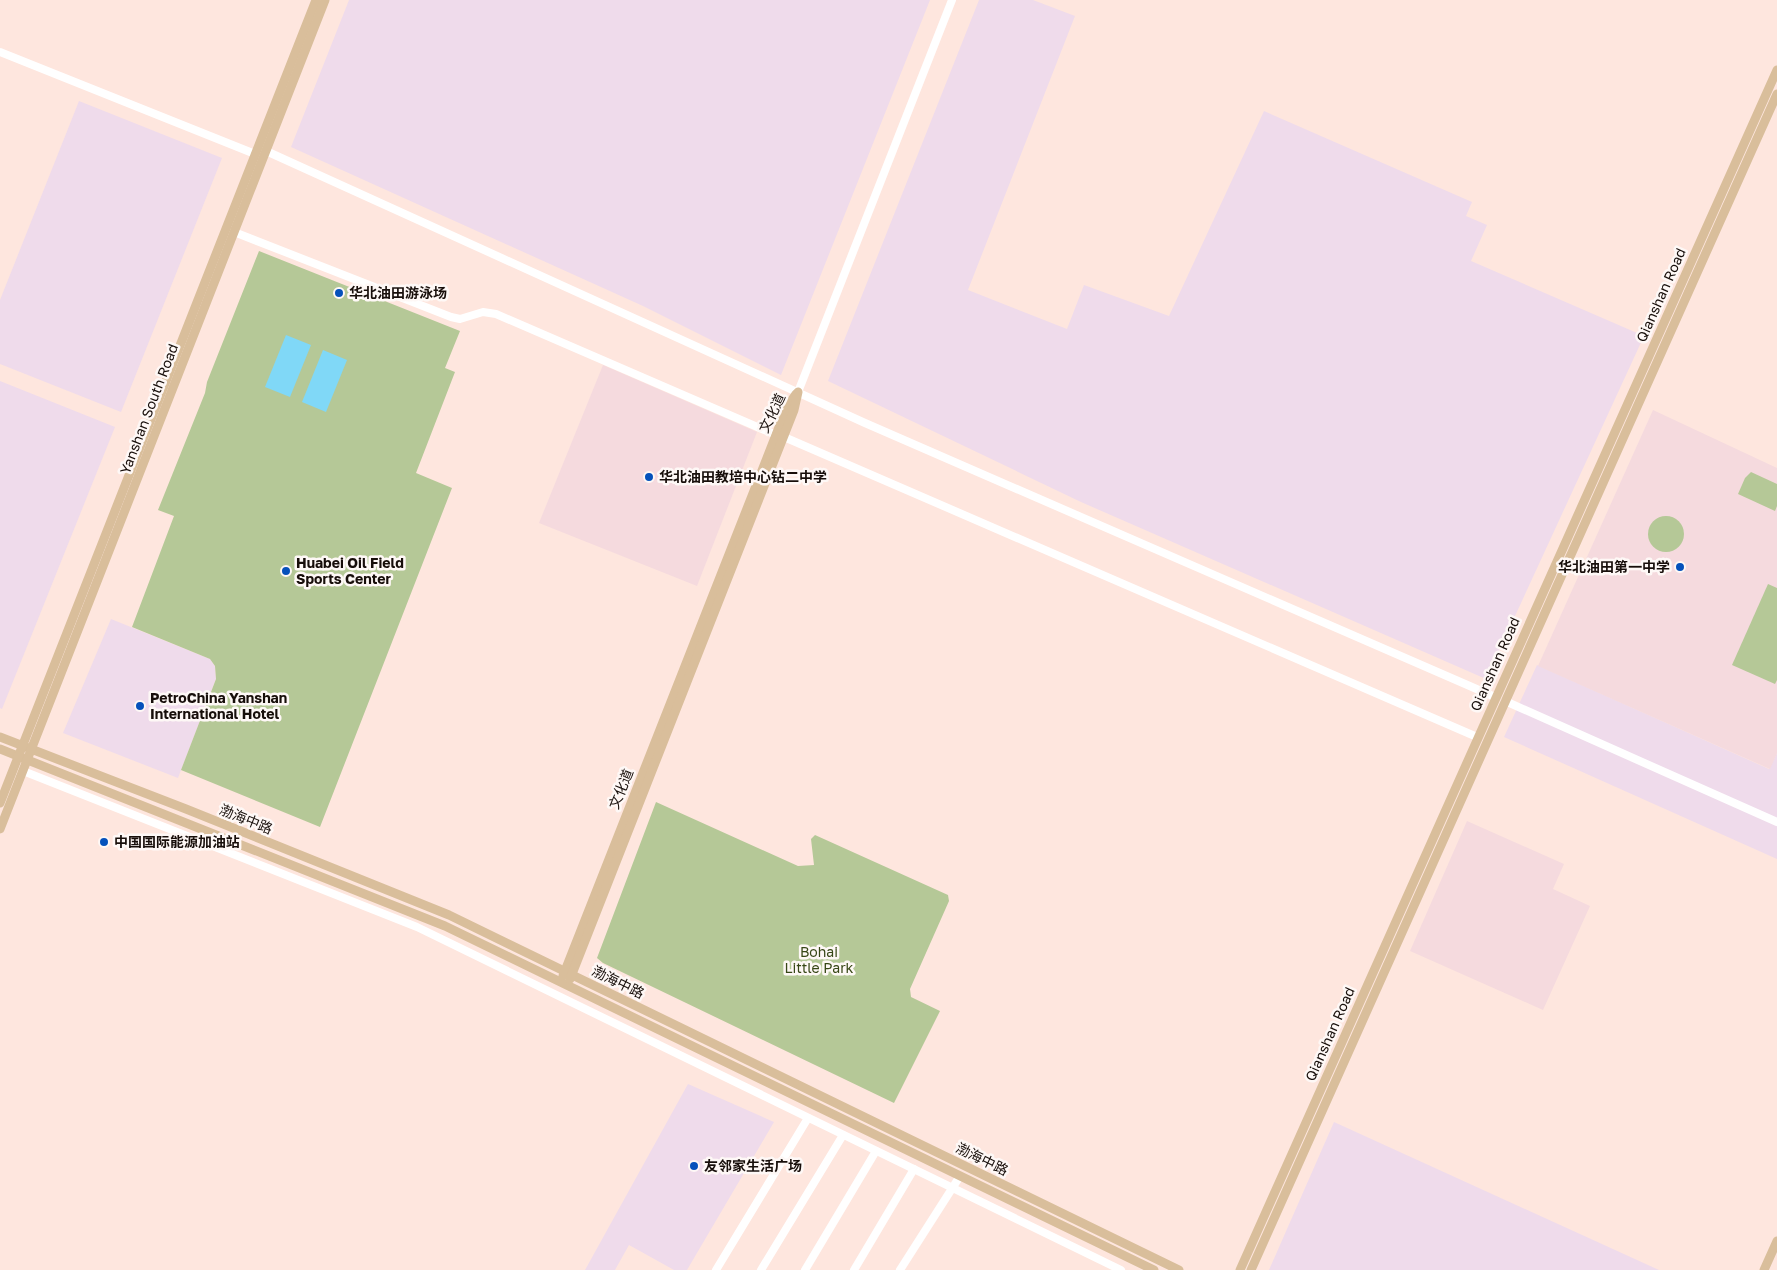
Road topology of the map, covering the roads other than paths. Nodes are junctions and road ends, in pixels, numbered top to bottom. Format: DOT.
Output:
graph roads {
  1 [pos="316,0"];
  2 [pos="325,0"];
  3 [pos="952,0"];
  4 [pos="0,52"];
  5 [pos="1777,70"];
  6 [pos="1777,94"];
  7 [pos="266,151"];
  8 [pos="256,154"];
  9 [pos="234,232"];
  10 [pos="798,392"];
  11 [pos="780,436"];
  12 [pos="1496,697"];
  13 [pos="1505,701"];
  14 [pos="0,737"];
  15 [pos="1477,737"];
  16 [pos="27,747"];
  17 [pos="0,749"];
  18 [pos="23,758"];
  19 [pos="22,772"];
  20 [pos="0,803"];
  21 [pos="1777,822"];
  22 [pos="0,829"];
  23 [pos="568,973"];
  24 [pos="564,984"];
  25 [pos="808,1118"];
  26 [pos="843,1135"];
  27 [pos="876,1151"];
  28 [pos="914,1169"];
  29 [pos="960,1176"];
  30 [pos="953,1188"];
  31 [pos="1777,1241"];
  32 [pos="903,1269"];
  33 [pos="716,1270"];
  34 [pos="761,1270"];
  35 [pos="805,1270"];
  36 [pos="854,1270"];
  37 [pos="1121,1270"];
  38 [pos="1154,1270"];
  39 [pos="1179,1270"];
  40 [pos="1240,1270"];
  41 [pos="1250,1270"];
  42 [pos="1764,1270"];
  1 -- 8 [label="main road, Yanshan South Road"];
  2 -- 7 [label="main road, Yanshan South Road"];
  3 -- 10 [label="street"];
  4 -- 8 [label="street"];
  5 -- 12 [label="main road, Qianshan Road"];
  6 -- 13 [label="main road, Qianshan Road"];
  7 -- 9 [label="main road, Yanshan South Road"];
  7 -- 10 [label="street"];
  8 -- 16 [label="main road, Yanshan South Road"];
  9 -- 11 [label="street"];
  9 -- 16 [label="main road, Yanshan South Road"];
  10 -- 11 [label="main road, 文化道"];
  10 -- 12 [label="street"];
  11 -- 15 [label="street"];
  11 -- 23 [label="main road, 文化道"];
  12 -- 15 [label="main road, Qianshan Road"];
  13 -- 21 [label="street"];
  13 -- 41 [label="main road, Qianshan Road"];
  14 -- 16 [label="main road, 渤海中路"];
  15 -- 40 [label="main road, Qianshan Road"];
  16 -- 18 [label="main road, Yanshan South Road"];
  16 -- 23 [label="main road, 渤海中路"];
  17 -- 18 [label="main road, 渤海中路"];
  18 -- 19 [label="main road, Yanshan South Road"];
  18 -- 20 [label="main road, Yanshan South Road"];
  18 -- 24 [label="main road, 渤海中路"];
  19 -- 22 [label="main road, Yanshan South Road"];
  19 -- 25 [label="street"];
  23 -- 24 [label="main road, 文化道"];
  23 -- 39 [label="main road, 渤海中路"];
  24 -- 29 [label="main road, 渤海中路"];
  25 -- 26 [label="street"];
  25 -- 33 [label="street"];
  26 -- 27 [label="street"];
  26 -- 34 [label="street"];
  27 -- 28 [label="street"];
  27 -- 35 [label="street"];
  28 -- 30 [label="street"];
  28 -- 36 [label="street"];
  29 -- 30 [label="street"];
  29 -- 38 [label="main road, 渤海中路"];
  30 -- 32 [label="street"];
  30 -- 37 [label="street"];
  31 -- 42 [label="main road"];
}
